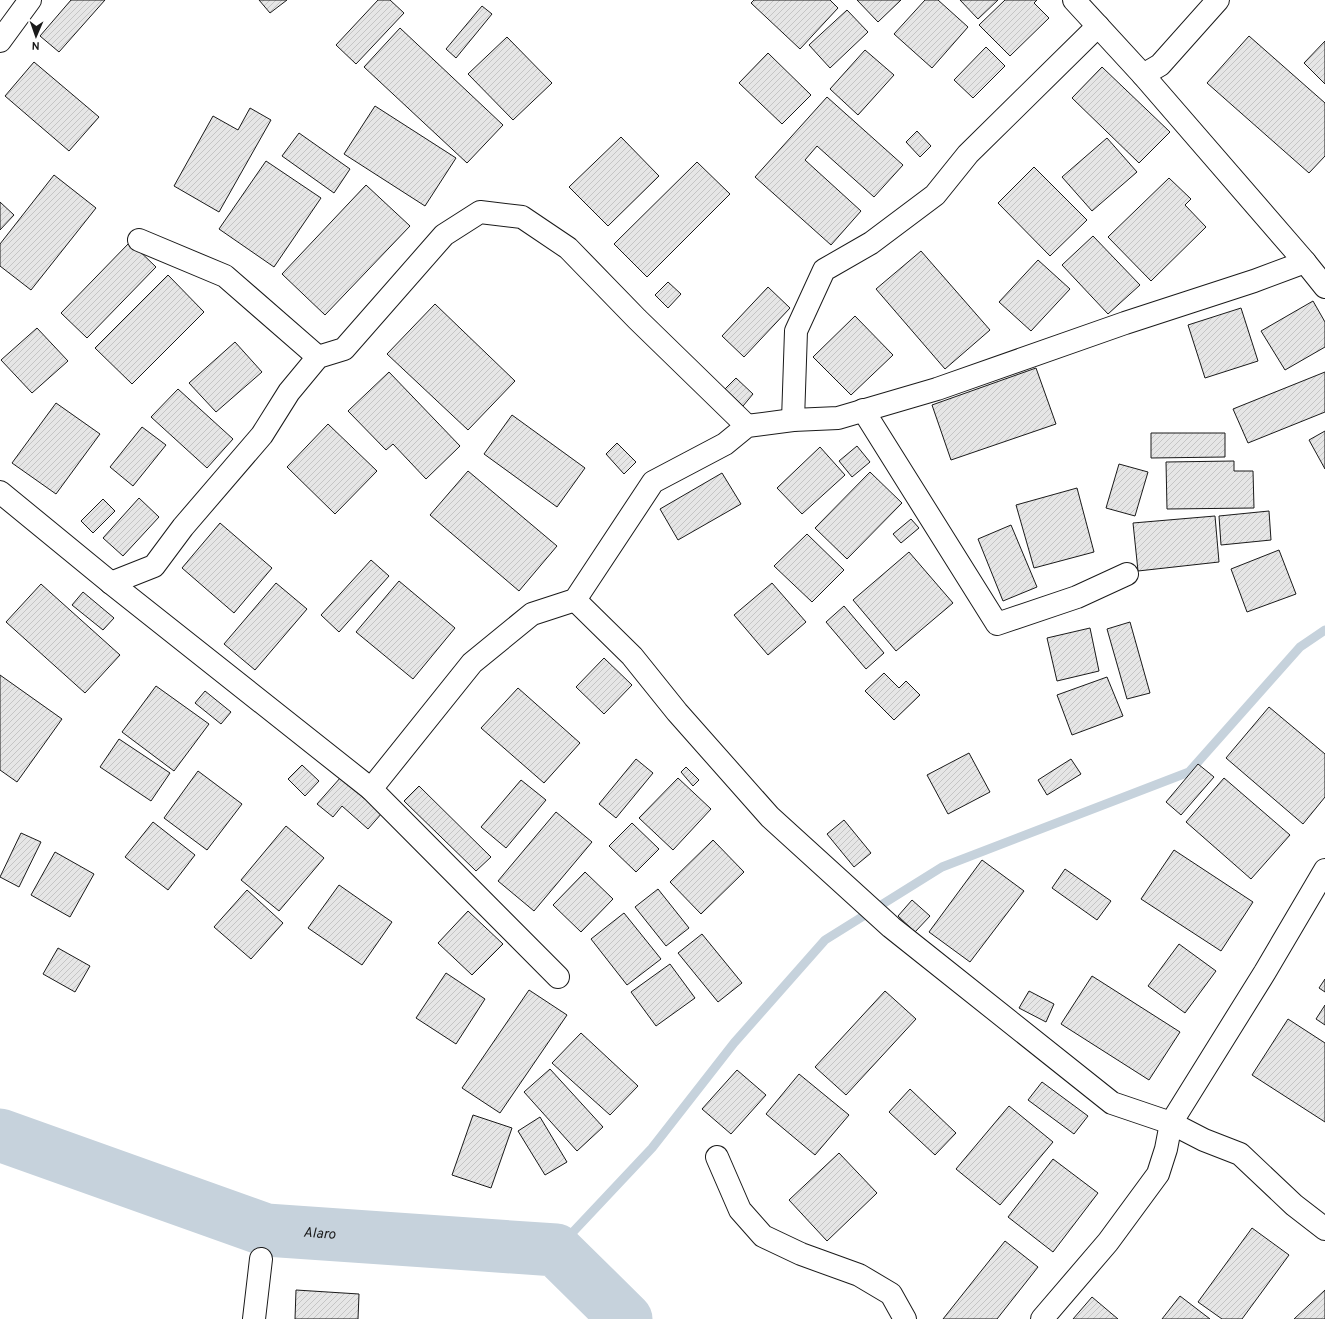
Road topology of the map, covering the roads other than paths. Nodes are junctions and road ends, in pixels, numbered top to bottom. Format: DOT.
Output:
graph roads {
  1 [pos="30,0"];
  2 [pos="1074,0"];
  3 [pos="1218,0"];
  4 [pos="1098,26"];
  5 [pos="0,41"];
  6 [pos="1142,75"];
  7 [pos="139,240"];
  8 [pos="1305,262"];
  9 [pos="1325,287"];
  10 [pos="318,357"];
  11 [pos="863,410"];
  12 [pos="793,420"];
  13 [pos="747,426"];
  14 [pos="0,492"];
  15 [pos="1127,574"];
  16 [pos="111,583"];
  17 [pos="575,600"];
  18 [pos="371,789"];
  19 [pos="1325,870"];
  20 [pos="558,977"];
  21 [pos="1171,1123"];
  22 [pos="717,1157"];
  23 [pos="1325,1229"];
  24 [pos="261,1259"];
  25 [pos="254,1319"];
  26 [pos="905,1319"];
  27 [pos="1042,1319"];
  1 -- 5 [label="street"];
  2 -- 4 [label="street"];
  3 -- 6 [label="street"];
  4 -- 6 [label="street"];
  4 -- 12 [label="street"];
  6 -- 8 [label="street"];
  7 -- 10 [label="street"];
  8 -- 9 [label="street"];
  8 -- 11 [label="street"];
  10 -- 13 [label="street"];
  10 -- 16 [label="street"];
  11 -- 12 [label="street"];
  11 -- 15 [label="street"];
  12 -- 13 [label="street"];
  13 -- 17 [label="street"];
  14 -- 16 [label="street"];
  16 -- 18 [label="street"];
  17 -- 18 [label="street"];
  17 -- 21 [label="street"];
  18 -- 20 [label="street"];
  19 -- 21 [label="street"];
  21 -- 23 [label="street"];
  21 -- 27 [label="street"];
  22 -- 26 [label="street"];
  24 -- 25 [label="street"];
}
